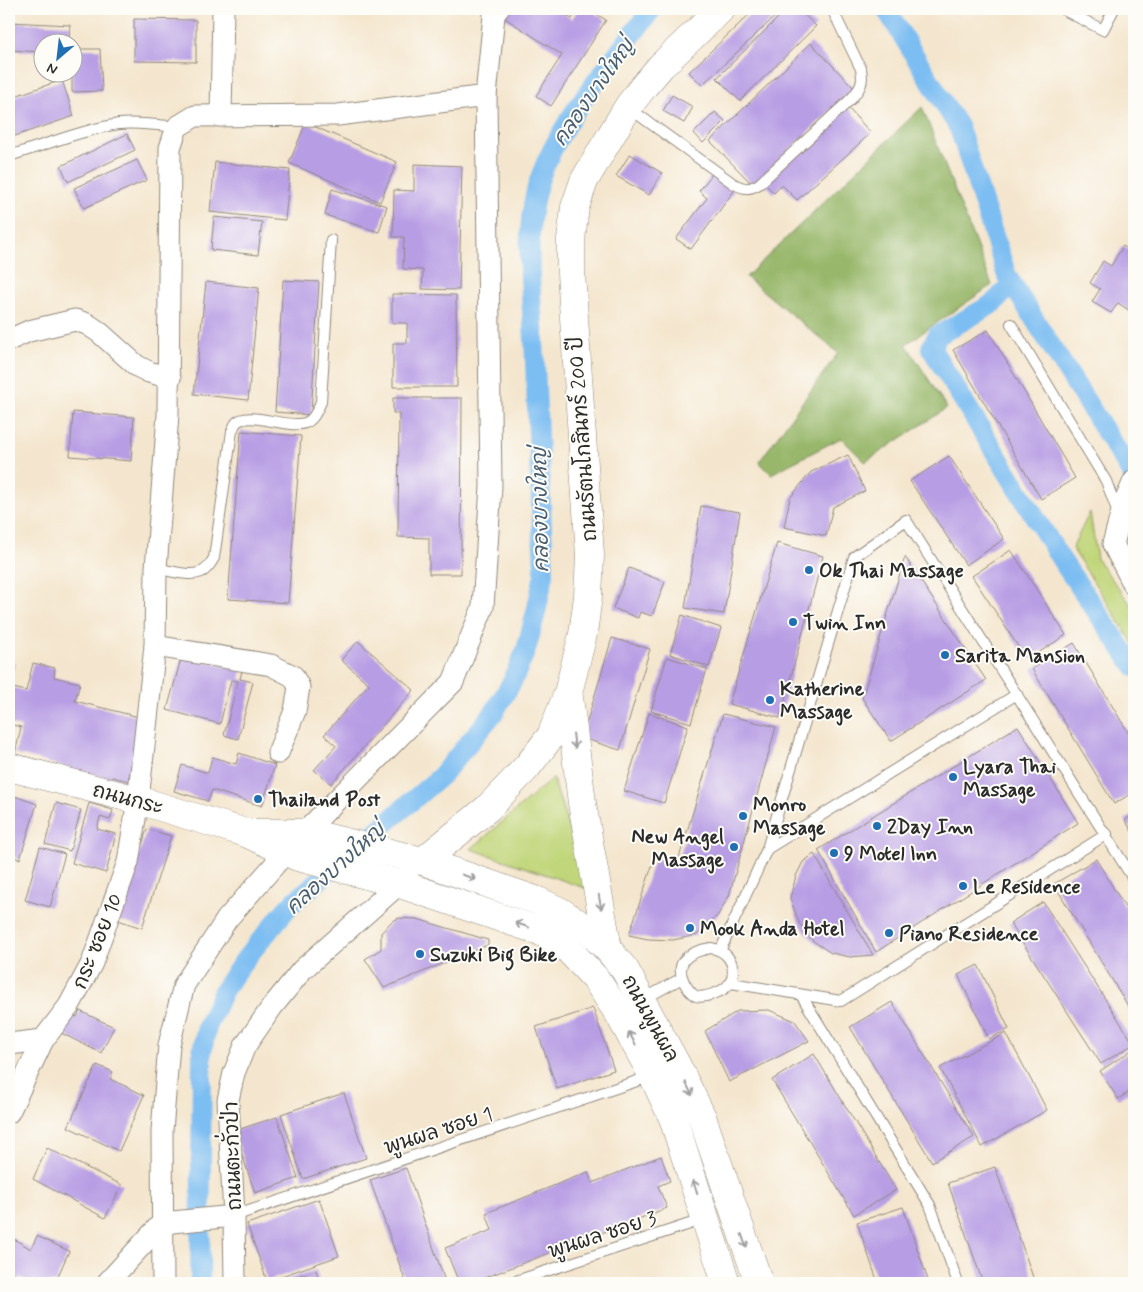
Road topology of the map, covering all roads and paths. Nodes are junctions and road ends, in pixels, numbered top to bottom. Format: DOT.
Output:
graph roads {
  1 [pos="223,9"];
  2 [pos="498,9"];
  3 [pos="721,9"];
  4 [pos="832,9"];
  5 [pos="1062,9"];
  6 [pos="1114,9"];
  7 [pos="486,96"];
  8 [pos="628,107"];
  9 [pos="221,116"];
  10 [pos="177,127"];
  11 [pos="9,156"];
  12 [pos="331,240"];
  13 [pos="1011,324"];
  14 [pos="9,340"];
  15 [pos="170,378"];
  16 [pos="1134,480"];
  17 [pos="1122,511"];
  18 [pos="156,568"];
  19 [pos="1134,585"];
  20 [pos="155,646"];
  21 [pos="568,693"];
  22 [pos="1017,694"];
  23 [pos="278,754"];
  24 [pos="9,767"];
  25 [pos="138,800"];
  26 [pos="1107,834"];
  27 [pos="301,844"];
  28 [pos="767,850"];
  29 [pos="424,861"];
  30 [pos="1134,880"];
  31 [pos="400,884"];
  32 [pos="721,949"];
  33 [pos="608,950"];
  34 [pos="682,978"];
  35 [pos="731,983"];
  36 [pos="801,995"];
  37 [pos="642,1000"];
  38 [pos="43,1040"];
  39 [pos="9,1044"];
  40 [pos="653,1076"];
  41 [pos="9,1112"];
  42 [pos="234,1216"];
  43 [pos="706,1219"];
  44 [pos="162,1223"];
  45 [pos="108,1283"];
  46 [pos="163,1283"];
  47 [pos="235,1283"];
  48 [pos="510,1283"];
  49 [pos="726,1283"];
  50 [pos="759,1283"];
  51 [pos="958,1283"];
  1 -- 9 [label="street"];
  2 -- 7 [label="street"];
  3 -- 8 [label="main road, ถนนรัตนโกสินทร์ 200 ปี"];
  4 -- 8 [label="lane"];
  5 -- 6 [label="lane"];
  7 -- 9 [label="street"];
  7 -- 27 [label="street"];
  8 -- 21 [label="main road, ถนนรัตนโกสินทร์ 200 ปี"];
  9 -- 10 [label="street"];
  10 -- 11 [label="lane"];
  10 -- 15 [label="street, กระ ซอย 10"];
  12 -- 18 [label="lane"];
  13 -- 17 [label="lane"];
  14 -- 15 [label="street"];
  15 -- 18 [label="street, กระ ซอย 10"];
  16 -- 17 [label="street"];
  17 -- 19 [label="street"];
  18 -- 20 [label="street, กระ ซอย 10"];
  20 -- 23 [label="street"];
  20 -- 25 [label="street, กระ ซอย 10"];
  21 -- 29 [label="main road, ถนนรัตนโกสินทร์ 200 ปี"];
  21 -- 33 [label="main road, one-way"];
  22 -- 26 [label="lane"];
  22 -- 28 [label="lane"];
  22 -- 28 [label="lane"];
  24 -- 25 [label="main road, ถนนกระ"];
  25 -- 27 [label="main road, ถนนกระ"];
  25 -- 38 [label="street, กระ ซอย 10"];
  26 -- 30 [label="lane"];
  26 -- 36 [label="lane"];
  27 -- 29 [label="main road, ถนนกระ"];
  27 -- 31 [label="main road, ถนนกระ"];
  27 -- 44 [label="street"];
  28 -- 32 [label="lane"];
  29 -- 31 [label="street, ถนนตะกั่วป่า"];
  29 -- 33 [label="main road, ถนนพูนผล, one-way"];
  40 -- 31 [label="main road, ถนนพูนผล, one-way"];
  31 -- 42 [label="street, ถนนตะกั่วป่า"];
  32 -- 34 [label="lane"];
  32 -- 35 [label="lane"];
  33 -- 37 [label="main road, ถนนพูนผล"];
  34 -- 35 [label="lane"];
  34 -- 37 [label="lane"];
  35 -- 36 [label="lane"];
  36 -- 51 [label="lane"];
  37 -- 50 [label="main road, ถนนพูนผล, one-way"];
  38 -- 39 [label="street"];
  38 -- 41 [label="street, กระ ซอย 10"];
  40 -- 42 [label="lane, พูนผล ซอย 1"];
  43 -- 40 [label="main road, ถนนพูนผล, one-way"];
  42 -- 44 [label="street"];
  42 -- 47 [label="street, ถนนตะกั่วป่า"];
  43 -- 48 [label="lane, พูนผล ซอย 3"];
  43 -- 49 [label="main road, ถนนพูนผล"];
  44 -- 45 [label="street"];
  44 -- 46 [label="street"];
}
